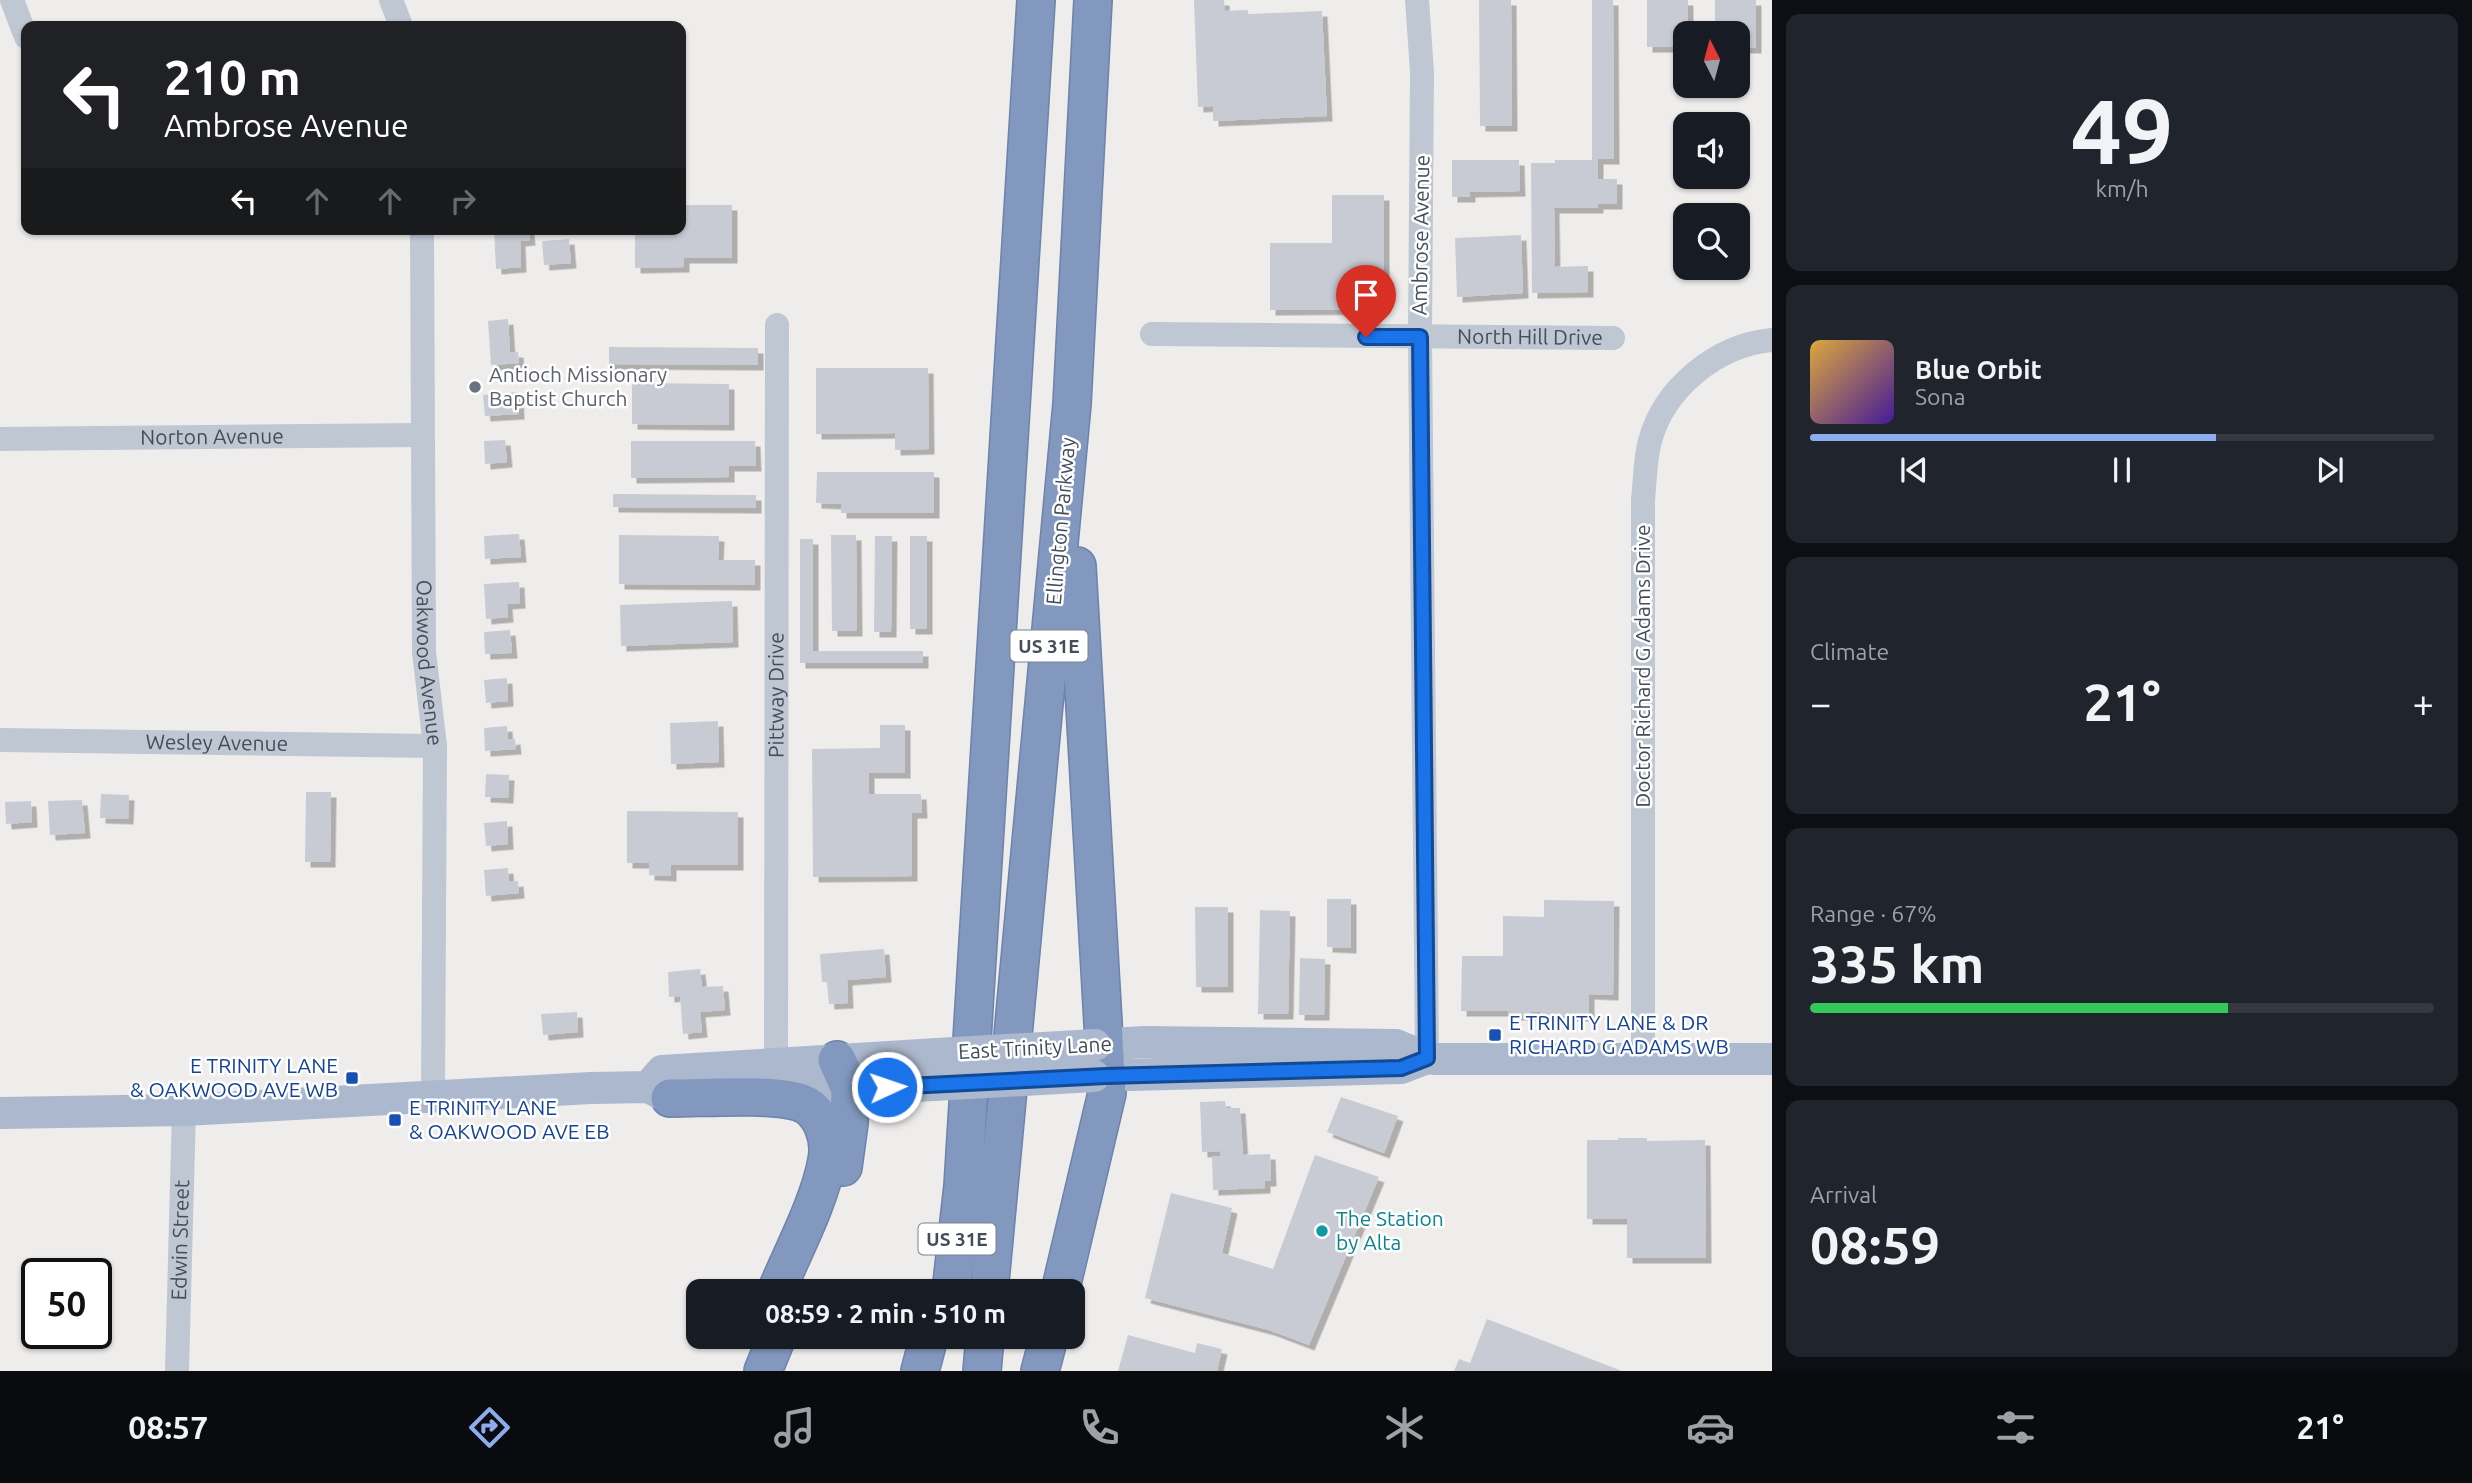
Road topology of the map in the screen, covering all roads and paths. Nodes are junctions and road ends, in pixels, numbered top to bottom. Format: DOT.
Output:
graph roads {
  1 [pos="12,0"];
  2 [pos="391,0"];
  3 [pos="1036,0"];
  4 [pos="1093,0"];
  5 [pos="1417,0"];
  6 [pos="399,21"];
  7 [pos="21,24"];
  8 [pos="422,235"];
  9 [pos="777,326"];
  10 [pos="1152,334"];
  11 [pos="1420,337"];
  12 [pos="1613,338"];
  13 [pos="1772,340"];
  14 [pos="1072,404"];
  15 [pos="422,435"];
  16 [pos="0,439"];
  17 [pos="0,740"];
  18 [pos="435,746"];
  19 [pos="1427,1058"];
  20 [pos="1772,1059"];
  21 [pos="1100,1060"];
  22 [pos="1643,1060"];
  23 [pos="776,1064"];
  24 [pos="839,1080"];
  25 [pos="659,1092"];
  26 [pos="433,1095"];
  27 [pos="184,1110"];
  28 [pos="0,1113"];
  29 [pos="826,1129"];
  30 [pos="963,1185"];
  31 [pos="781,1279"];
  32 [pos="802,1279"];
  33 [pos="942,1279"];
  34 [pos="952,1279"];
  35 [pos="990,1279"];
  36 [pos="1063,1279"];
  37 [pos="753,1349"];
  38 [pos="772,1349"];
  39 [pos="926,1349"];
  40 [pos="945,1349"];
  41 [pos="984,1349"];
  42 [pos="1046,1349"];
  43 [pos="177,1371"];
  44 [pos="744,1371"];
  45 [pos="763,1371"];
  46 [pos="920,1371"];
  47 [pos="942,1371"];
  48 [pos="982,1371"];
  49 [pos="1040,1371"];
  1 -- 7 [label="street"];
  2 -- 6 [label="street"];
  3 -- 30 [label="highway, US 31E"];
  4 -- 14 [label="highway, Ellington Parkway / US 31E"];
  5 -- 11 [label="street, Ambrose Avenue"];
  8 -- 15 [label="street, Oakwood Avenue"];
  9 -- 23 [label="street, Pittway Drive"];
  10 -- 11 [label="street, North Hill Drive"];
  11 -- 12 [label="street, North Hill Drive"];
  11 -- 19 [label="street, Ambrose Avenue"];
  13 -- 22 [label="street, Doctor Richard G Adams Drive"];
  14 -- 21 [label="highway"];
  14 -- 35 [label="highway, Ellington Parkway / US 31E"];
  15 -- 16 [label="street, Norton Avenue"];
  15 -- 18 [label="street, Oakwood Avenue"];
  17 -- 18 [label="street, Wesley Avenue"];
  18 -- 26 [label="street, Oakwood Avenue"];
  19 -- 21 [label="main road, East Trinity Lane"];
  19 -- 22 [label="main road, East Trinity Lane"];
  20 -- 22 [label="main road, East Trinity Lane"];
  21 -- 24 [label="main road, East Trinity Lane, bridge"];
  21 -- 36 [label="highway"];
  23 -- 24 [label="main road, East Trinity Lane"];
  23 -- 25 [label="main road, East Trinity Lane"];
  24 -- 25 [label="main road, East Trinity Lane"];
  24 -- 29 [label="highway"];
  24 -- 32 [label="highway"];
  25 -- 26 [label="main road, East Trinity Lane"];
  25 -- 29 [label="highway"];
  26 -- 27 [label="main road, East Trinity Lane"];
  27 -- 28 [label="main road, East Trinity Lane"];
  27 -- 43 [label="street, Edwin Street"];
  29 -- 31 [label="highway"];
  30 -- 33 [label="highway"];
  30 -- 34 [label="highway, US 31E"];
  37 -- 44 [label="highway"];
  38 -- 45 [label="highway"];
  39 -- 46 [label="highway"];
  40 -- 47 [label="highway"];
  41 -- 48 [label="highway"];
  42 -- 49 [label="highway"];
}
